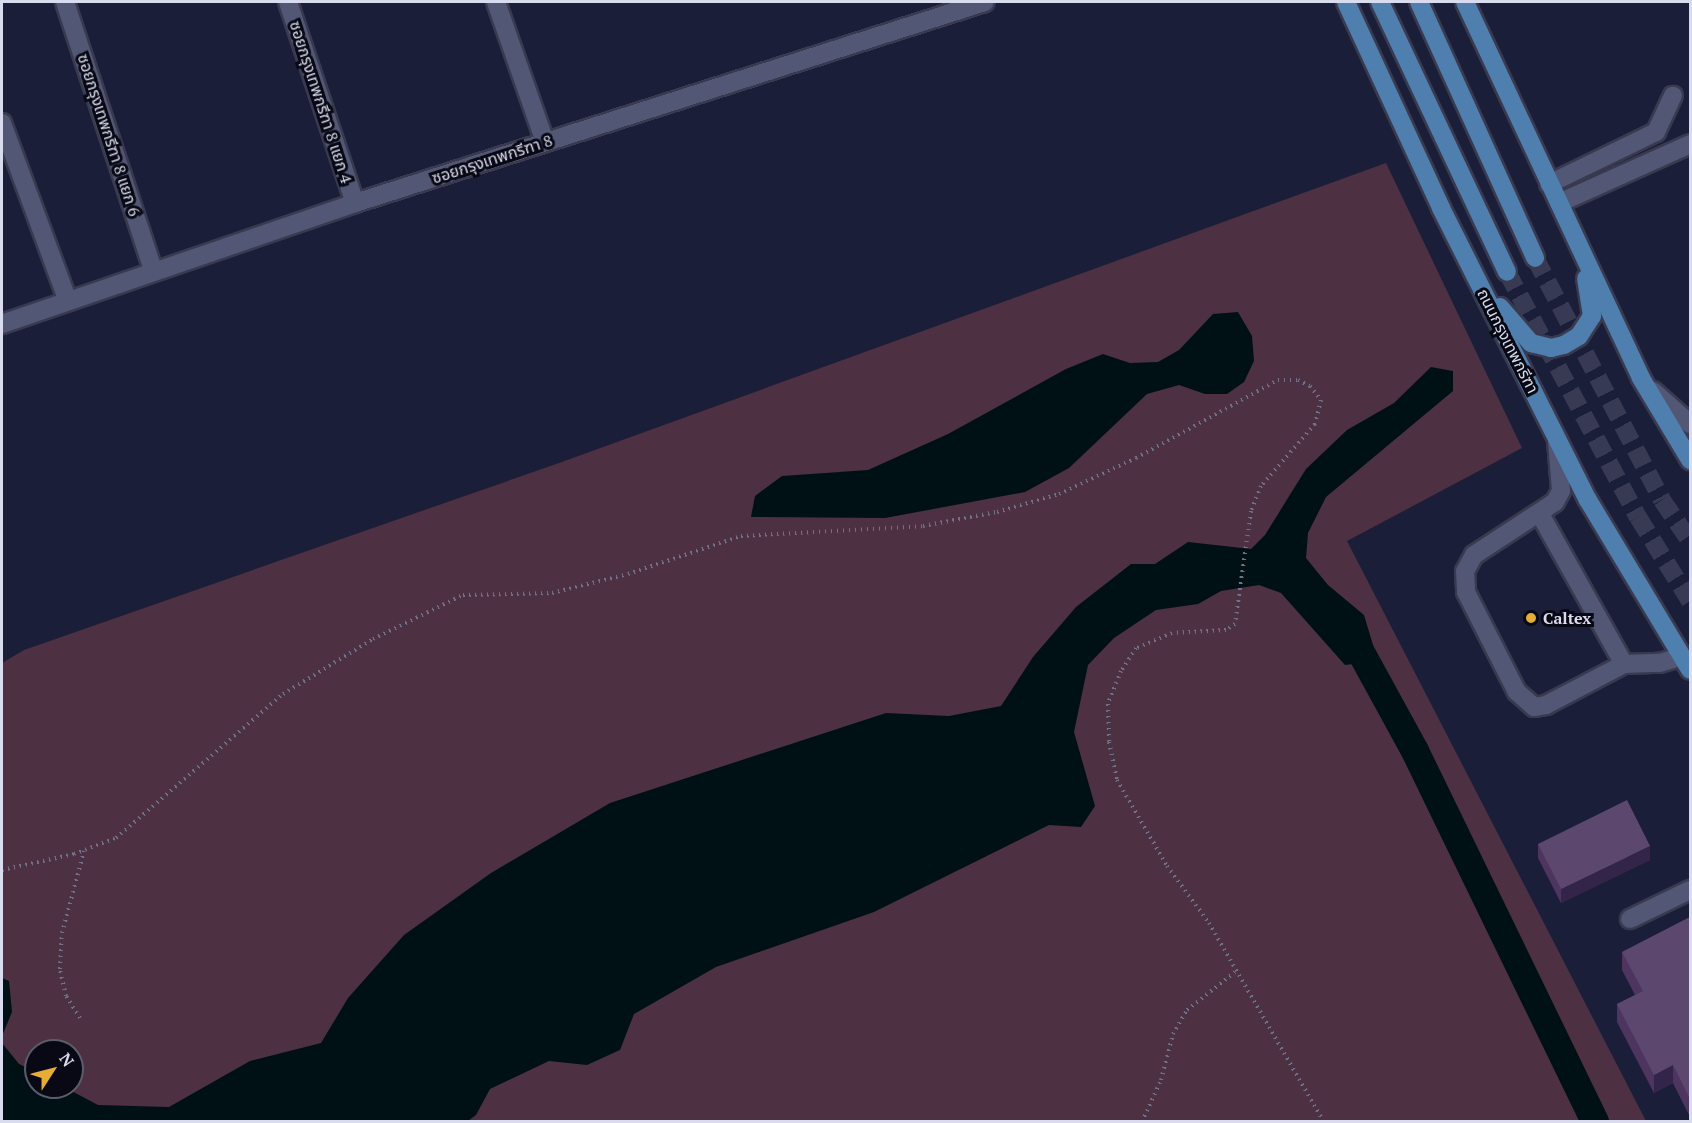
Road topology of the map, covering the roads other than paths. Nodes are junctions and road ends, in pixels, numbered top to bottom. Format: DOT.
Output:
graph roads {
  1 [pos="65,2"];
  2 [pos="288,2"];
  3 [pos="496,2"];
  4 [pos="985,2"];
  5 [pos="1346,2"];
  6 [pos="1380,2"];
  7 [pos="1419,2"];
  8 [pos="1465,2"];
  9 [pos="1673,96"];
  10 [pos="2,123"];
  11 [pos="545,142"];
  12 [pos="1690,144"];
  13 [pos="1549,184"];
  14 [pos="355,202"];
  15 [pos="1559,203"];
  16 [pos="1577,241"];
  17 [pos="1535,258"];
  18 [pos="153,269"];
  19 [pos="1507,272"];
  20 [pos="1479,282"];
  21 [pos="68,301"];
  22 [pos="2,324"];
  23 [pos="1641,378"];
  24 [pos="1690,424"];
  25 [pos="1557,438"];
  26 [pos="1690,460"];
  27 [pos="1540,514"];
  28 [pos="1624,664"];
  29 [pos="1687,667"];
  30 [pos="1690,890"];
  31 [pos="1630,919"];
  1 -- 18 [label="street, ซอยกรุงเทพกรีฑา 8 แยก 6"];
  2 -- 14 [label="street, ซอยกรุงเทพกรีฑา 8 แยก 4"];
  3 -- 11 [label="street"];
  4 -- 11 [label="street, ซอยกรุงเทพกรีฑา 8"];
  5 -- 20 [label="main road, ถนนกรุงเทพกรีฑา"];
  6 -- 19 [label="main road, ถนนกรุงเทพกรีฑา"];
  7 -- 17 [label="main road"];
  8 -- 13 [label="main road"];
  9 -- 13 [label="street"];
  10 -- 21 [label="street"];
  11 -- 14 [label="street, ซอยกรุงเทพกรีฑา 8"];
  12 -- 15 [label="street"];
  13 -- 15 [label="main road"];
  14 -- 18 [label="street, ซอยกรุงเทพกรีฑา 8"];
  15 -- 16 [label="main road"];
  16 -- 20 [label="main road"];
  16 -- 23 [label="main road"];
  18 -- 21 [label="street, ซอยกรุงเทพกรีฑา 8"];
  20 -- 25 [label="main road, ถนนกรุงเทพกรีฑา"];
  21 -- 22 [label="street, ซอยกรุงเทพกรีฑา 8"];
  23 -- 24 [label="street"];
  23 -- 26 [label="main road"];
  25 -- 27 [label="street"];
  25 -- 29 [label="main road, ถนนกรุงเทพกรีฑา"];
  27 -- 28 [label="street"];
  27 -- 28 [label="street"];
  28 -- 29 [label="street"];
  30 -- 31 [label="street"];
}
